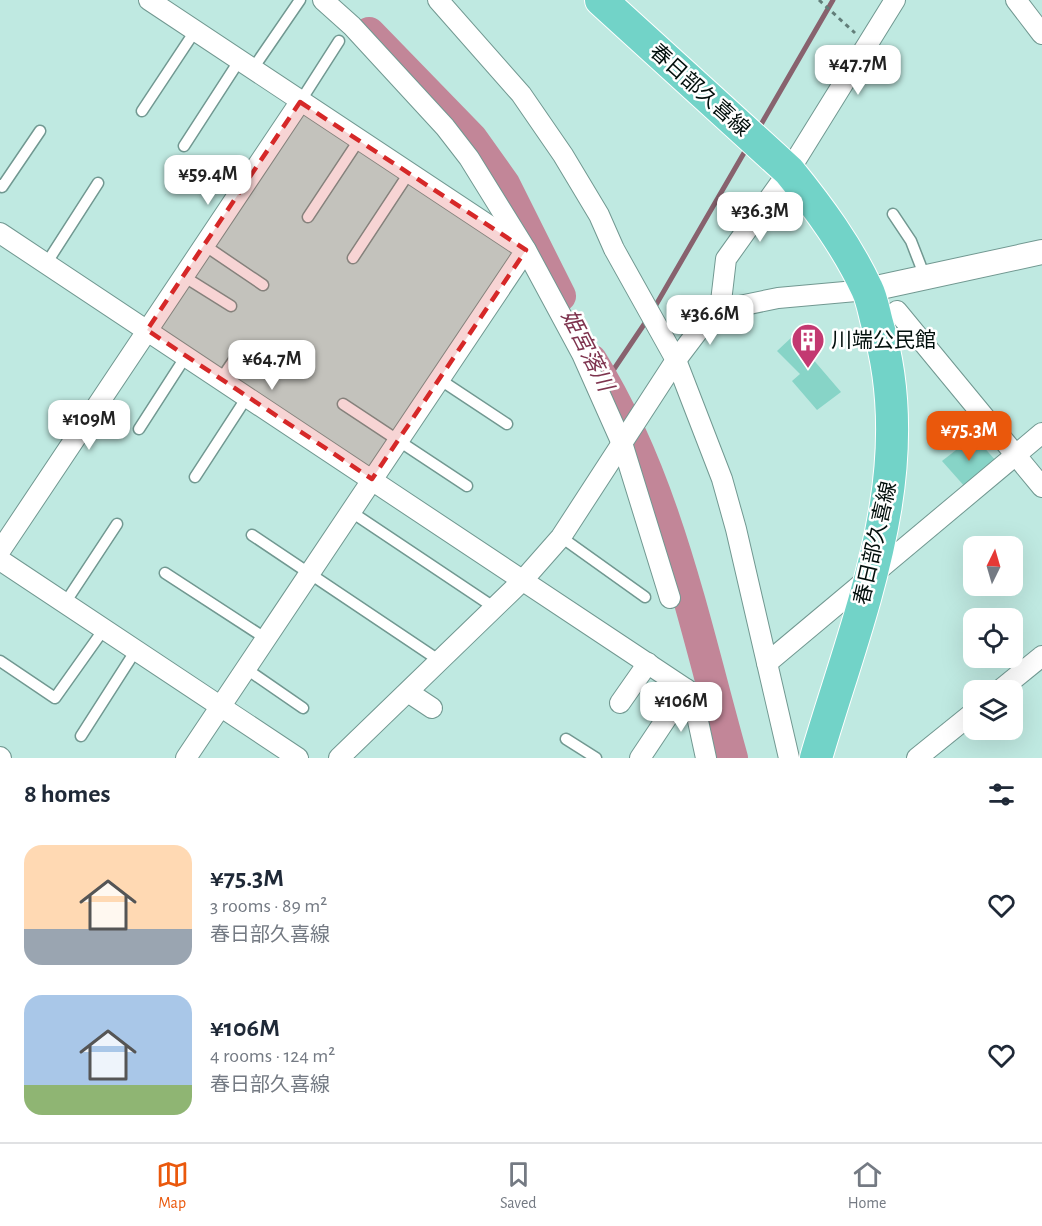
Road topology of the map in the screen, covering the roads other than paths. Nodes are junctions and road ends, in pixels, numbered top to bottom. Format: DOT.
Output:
graph roads {
  1 [pos="149,0"];
  2 [pos="300,0"];
  3 [pos="323,0"];
  4 [pos="438,0"];
  5 [pos="602,0"];
  6 [pos="895,0"];
  7 [pos="1016,0"];
  8 [pos="170,6"];
  9 [pos="195,31"];
  10 [pos="1042,34"];
  11 [pos="339,41"];
  12 [pos="246,66"];
  13 [pos="300,102"];
  14 [pos="142,111"];
  15 [pos="40,131"];
  16 [pos="359,141"];
  17 [pos="184,146"];
  18 [pos="789,171"];
  19 [pos="409,173"];
  20 [pos="98,183"];
  21 [pos="0,185"];
  22 [pos="893,214"];
  23 [pos="308,218"];
  24 [pos="0,233"];
  25 [pos="204,245"];
  26 [pos="526,250"];
  27 [pos="1042,252"];
  28 [pos="353,258"];
  29 [pos="46,264"];
  30 [pos="183,276"];
  31 [pos="926,279"];
  32 [pos="263,285"];
  33 [pos="867,290"];
  34 [pos="231,306"];
  35 [pos="720,310"];
  36 [pos="897,311"];
  37 [pos="147,330"];
  38 [pos="242,348"];
  39 [pos="186,356"];
  40 [pos="676,360"];
  41 [pos="221,379"];
  42 [pos="439,379"];
  43 [pos="247,397"];
  44 [pos="343,404"];
  45 [pos="507,424"];
  46 [pos="139,429"];
  47 [pos="1042,433"];
  48 [pos="397,440"];
  49 [pos="623,446"];
  50 [pos="1016,455"];
  51 [pos="195,477"];
  52 [pos="372,479"];
  53 [pos="467,486"];
  54 [pos="1042,488"];
  55 [pos="350,511"];
  56 [pos="117,524"];
  57 [pos="252,535"];
  58 [pos="561,537"];
  59 [pos="0,551"];
  60 [pos="0,560"];
  61 [pos="165,573"];
  62 [pos="308,573"];
  63 [pos="871,574"];
  64 [pos="524,579"];
  65 [pos="645,597"];
  66 [pos="670,598"];
  67 [pos="65,603"];
  68 [pos="495,608"];
  69 [pos="104,628"];
  70 [pos="265,638"];
  71 [pos="136,650"];
  72 [pos="1042,656"];
  73 [pos="0,661"];
  74 [pos="440,661"];
  75 [pos="648,663"];
  76 [pos="766,663"];
  77 [pos="245,668"];
  78 [pos="1012,680"];
  79 [pos="686,688"];
  80 [pos="408,692"];
  81 [pos="620,703"];
  82 [pos="220,706"];
  83 [pos="303,708"];
  84 [pos="432,708"];
  85 [pos="963,721"];
  86 [pos="81,736"];
  87 [pos="566,739"];
  88 [pos="186,758"];
  89 [pos="298,758"];
  90 [pos="339,758"];
  91 [pos="596,758"];
  92 [pos="640,758"];
  93 [pos="706,758"];
  94 [pos="789,758"];
  95 [pos="816,758"];
  96 [pos="917,758"];
  1 -- 8 [label="street"];
  2 -- 12 [label="lane"];
  3 -- 26 [label="street"];
  4 -- 40 [label="street"];
  5 -- 18 [label="main road, 春日部久喜線"];
  6 -- 18 [label="street"];
  7 -- 10 [label="street"];
  8 -- 9 [label="street"];
  9 -- 12 [label="street"];
  9 -- 14 [label="lane"];
  11 -- 13 [label="lane"];
  12 -- 13 [label="street"];
  12 -- 17 [label="lane"];
  13 -- 16 [label="street"];
  13 -- 25 [label="street"];
  15 -- 21 [label="lane"];
  16 -- 19 [label="street"];
  16 -- 23 [label="lane"];
  18 -- 33 [label="main road, 春日部久喜線"];
  18 -- 35 [label="street"];
  19 -- 26 [label="street"];
  19 -- 28 [label="lane"];
  20 -- 29 [label="lane"];
  22 -- 31 [label="lane"];
  24 -- 29 [label="street"];
  25 -- 30 [label="street"];
  25 -- 32 [label="lane"];
  26 -- 42 [label="street"];
  26 -- 49 [label="street"];
  27 -- 31 [label="street"];
  29 -- 37 [label="street"];
  30 -- 34 [label="lane"];
  30 -- 37 [label="street"];
  31 -- 33 [label="street"];
  33 -- 35 [label="street"];
  33 -- 63 [label="main road, 春日部久喜線"];
  35 -- 40 [label="street"];
  36 -- 50 [label="street"];
  37 -- 39 [label="street"];
  37 -- 59 [label="street"];
  38 -- 41 [label="lane"];
  39 -- 41 [label="street"];
  39 -- 46 [label="lane"];
  40 -- 49 [label="street"];
  40 -- 76 [label="street"];
  41 -- 43 [label="street"];
  42 -- 45 [label="lane"];
  42 -- 48 [label="street"];
  43 -- 51 [label="lane"];
  43 -- 52 [label="street"];
  44 -- 48 [label="lane"];
  47 -- 50 [label="street"];
  48 -- 52 [label="street"];
  48 -- 53 [label="lane"];
  49 -- 58 [label="street"];
  49 -- 66 [label="street"];
  50 -- 54 [label="street"];
  50 -- 63 [label="street"];
  52 -- 55 [label="street"];
  52 -- 64 [label="street"];
  55 -- 62 [label="street"];
  55 -- 68 [label="lane"];
  56 -- 67 [label="lane"];
  57 -- 62 [label="lane"];
  58 -- 64 [label="street"];
  58 -- 65 [label="lane"];
  60 -- 67 [label="street"];
  61 -- 70 [label="lane"];
  62 -- 70 [label="street"];
  62 -- 74 [label="lane"];
  63 -- 76 [label="street"];
  63 -- 95 [label="main road, 春日部久喜線"];
  64 -- 68 [label="street"];
  64 -- 75 [label="street"];
  67 -- 69 [label="street"];
  68 -- 74 [label="street"];
  69 -- 71 [label="street"];
  69 -- 73 [label="lane"];
  70 -- 77 [label="street"];
  71 -- 82 [label="street"];
  71 -- 86 [label="lane"];
  72 -- 78 [label="street"];
  74 -- 80 [label="street"];
  75 -- 79 [label="street"];
  75 -- 81 [label="street"];
  76 -- 94 [label="street"];
  77 -- 82 [label="street"];
  77 -- 83 [label="lane"];
  79 -- 92 [label="street"];
  79 -- 93 [label="street"];
  80 -- 84 [label="street"];
  80 -- 90 [label="street"];
  82 -- 88 [label="street"];
  82 -- 89 [label="street"];
  85 -- 96 [label="street"];
  87 -- 91 [label="lane"];
}
